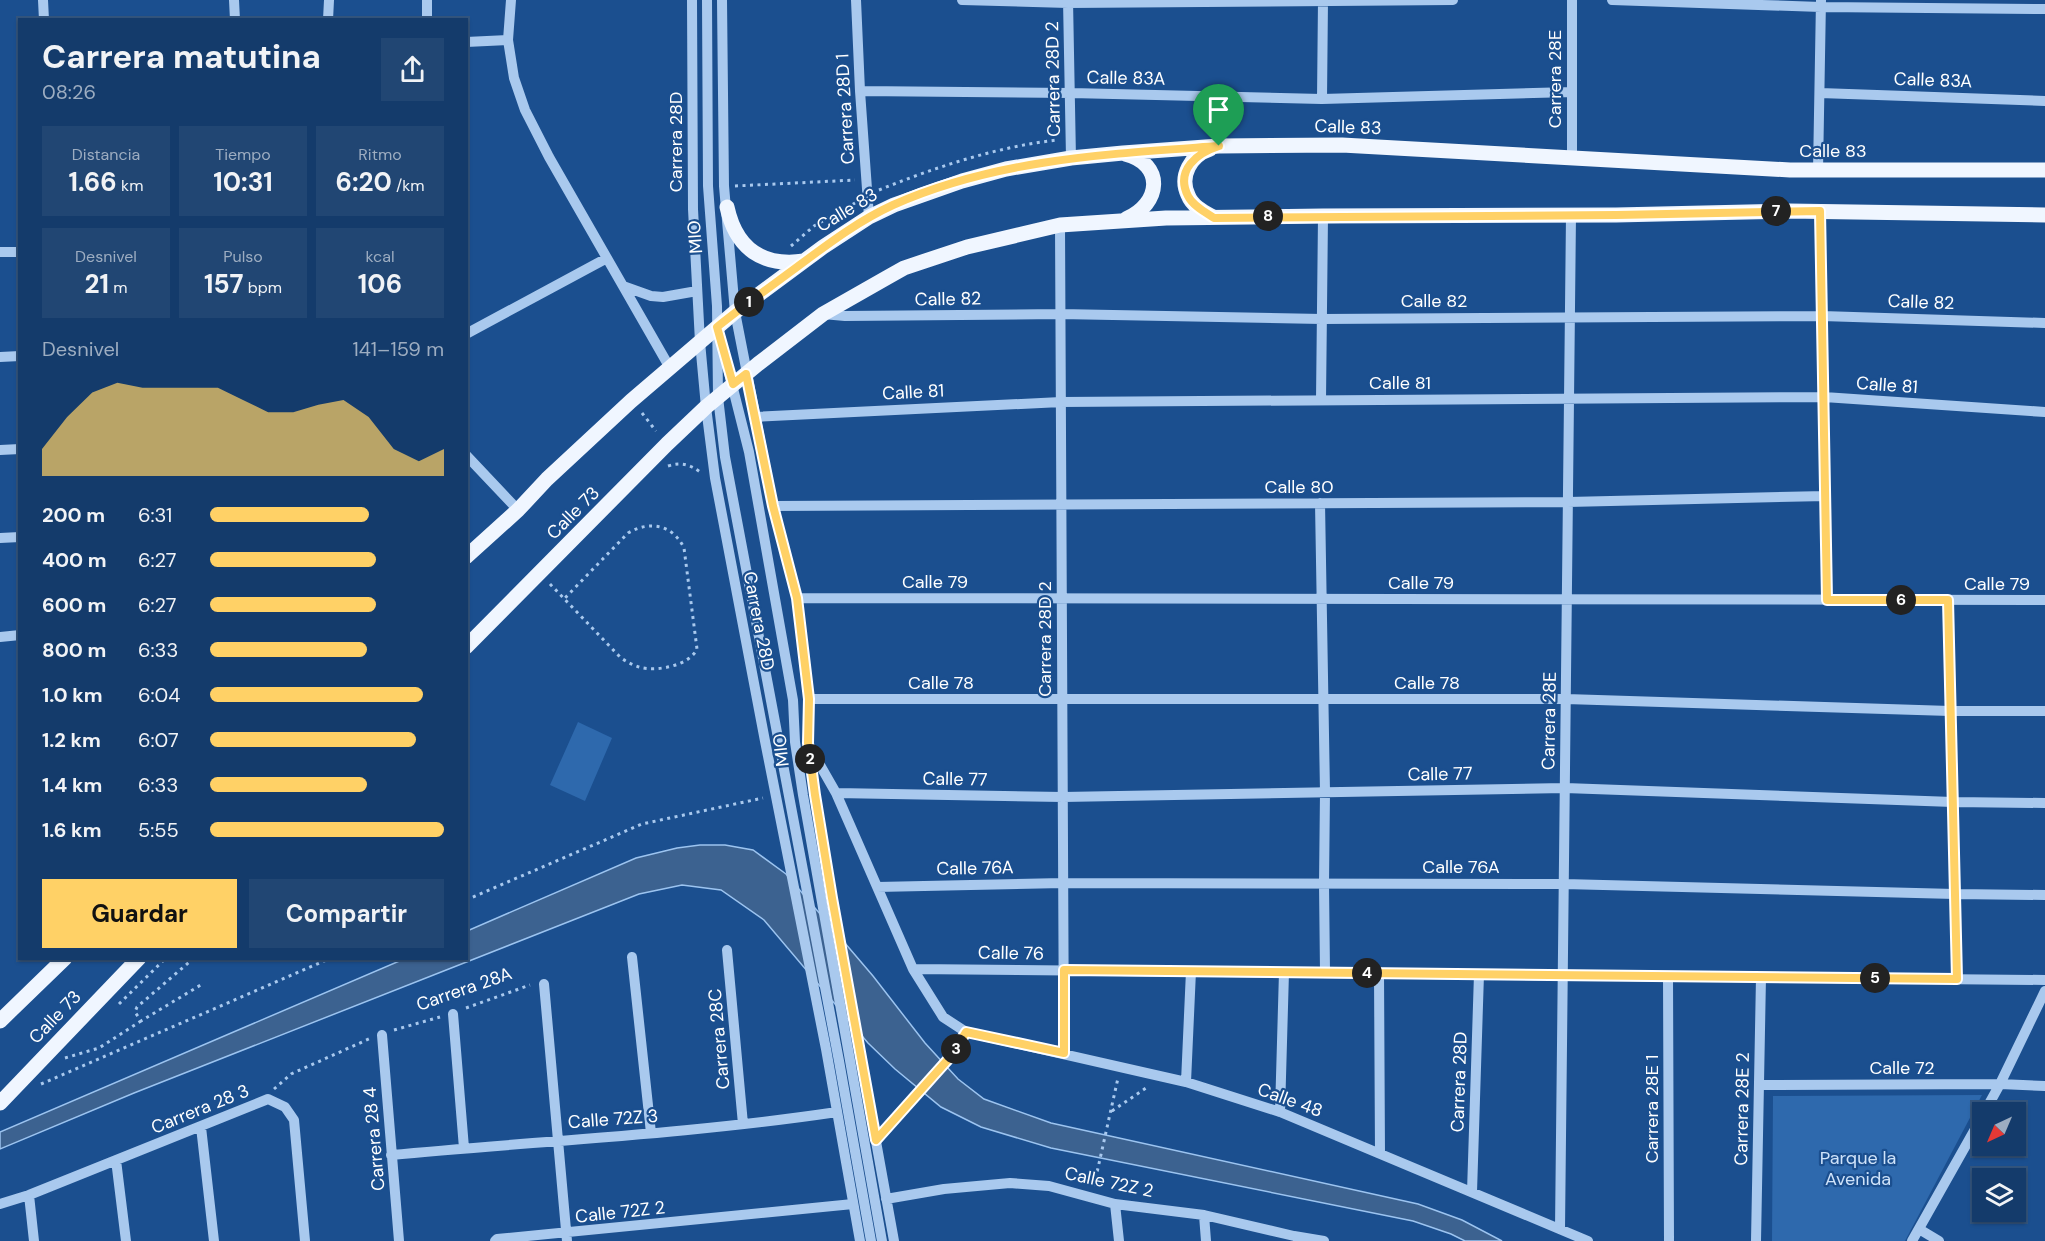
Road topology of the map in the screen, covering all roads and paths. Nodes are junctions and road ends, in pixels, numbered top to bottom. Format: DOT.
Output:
graph roads {
  1 [pos="43,0"];
  2 [pos="234,0"];
  3 [pos="329,0"];
  4 [pos="427,0"];
  5 [pos="511,0"];
  6 [pos="692,0"];
  7 [pos="707,0"];
  8 [pos="722,0"];
  9 [pos="856,0"];
  10 [pos="962,0"];
  11 [pos="1453,0"];
  12 [pos="1572,0"];
  13 [pos="1612,0"];
  14 [pos="1068,1"];
  15 [pos="1323,1"];
  16 [pos="1821,4"];
  17 [pos="2045,9"];
  18 [pos="44,18"];
  19 [pos="235,18"];
  20 [pos="328,18"];
  21 [pos="427,18"];
  22 [pos="508,40"];
  23 [pos="468,42"];
  24 [pos="860,91"];
  25 [pos="1571,92"];
  26 [pos="1071,93"];
  27 [pos="1820,93"];
  28 [pos="1322,99"];
  29 [pos="2045,101"];
  30 [pos="1219,146"];
  31 [pos="1123,153"];
  32 [pos="1071,158"];
  33 [pos="1572,158"];
  34 [pos="2045,170"];
  35 [pos="1818,171"];
  36 [pos="866,180"];
  37 [pos="724,186"];
  38 [pos="727,207"];
  39 [pos="1820,211"];
  40 [pos="1571,214"];
  41 [pos="2045,215"];
  42 [pos="1323,216"];
  43 [pos="869,217"];
  44 [pos="1214,218"];
  45 [pos="1118,222"];
  46 [pos="1060,225"];
  47 [pos="0,252"];
  48 [pos="18,252"];
  49 [pos="607,258"];
  50 [pos="804,261"];
  51 [pos="622,286"];
  52 [pos="697,291"];
  53 [pos="735,312"];
  54 [pos="823,314"];
  55 [pos="1060,314"];
  56 [pos="1822,316"];
  57 [pos="1570,317"];
  58 [pos="1322,318"];
  59 [pos="2045,323"];
  60 [pos="717,327"];
  61 [pos="468,333"];
  62 [pos="700,342"];
  63 [pos="18,356"];
  64 [pos="0,357"];
  65 [pos="669,368"];
  66 [pos="746,374"];
  67 [pos="733,384"];
  68 [pos="1824,398"];
  69 [pos="1569,399"];
  70 [pos="1321,400"];
  71 [pos="712,402"];
  72 [pos="1061,402"];
  73 [pos="2045,412"];
  74 [pos="754,417"];
  75 [pos="18,449"];
  76 [pos="0,450"];
  77 [pos="472,469"];
  78 [pos="1826,496"];
  79 [pos="1568,502"];
  80 [pos="1061,503"];
  81 [pos="1320,503"];
  82 [pos="773,506"];
  83 [pos="518,510"];
  84 [pos="18,537"];
  85 [pos="0,538"];
  86 [pos="468,551"];
  87 [pos="550,584"];
  88 [pos="564,598"];
  89 [pos="797,598"];
  90 [pos="1062,599"];
  91 [pos="1323,599"];
  92 [pos="1567,600"];
  93 [pos="1827,600"];
  94 [pos="1948,600"];
  95 [pos="2045,600"];
  96 [pos="18,635"];
  97 [pos="0,637"];
  98 [pos="468,644"];
  99 [pos="809,699"];
  100 [pos="1062,699"];
  101 [pos="1323,699"];
  102 [pos="1566,699"];
  103 [pos="1950,711"];
  104 [pos="2045,711"];
  105 [pos="808,743"];
  106 [pos="1565,788"];
  107 [pos="1326,792"];
  108 [pos="836,793"];
  109 [pos="776,797"];
  110 [pos="1063,797"];
  111 [pos="1953,802"];
  112 [pos="2045,803"];
  113 [pos="1063,883"];
  114 [pos="1323,884"];
  115 [pos="1564,884"];
  116 [pos="877,887"];
  117 [pos="1955,894"];
  118 [pos="2045,895"];
  119 [pos="468,899"];
  120 [pos="727,950"];
  121 [pos="632,957"];
  122 [pos="63,960"];
  123 [pos="137,960"];
  124 [pos="192,960"];
  125 [pos="326,960"];
  126 [pos="913,969"];
  127 [pos="1064,970"];
  128 [pos="1191,971"];
  129 [pos="1284,972"];
  130 [pos="1326,972"];
  131 [pos="1379,973"];
  132 [pos="1479,974"];
  133 [pos="1563,975"];
  134 [pos="1668,976"];
  135 [pos="1761,977"];
  136 [pos="1957,979"];
  137 [pos="2045,980"];
  138 [pos="204,983"];
  139 [pos="544,984"];
  140 [pos="2045,991"];
  141 [pos="453,1014"];
  142 [pos="0,1021"];
  143 [pos="141,1021"];
  144 [pos="966,1032"];
  145 [pos="382,1035"];
  146 [pos="1064,1053"];
  147 [pos="63,1059"];
  148 [pos="1121,1066"];
  149 [pos="1163,1077"];
  150 [pos="1186,1082"];
  151 [pos="2000,1084"];
  152 [pos="1759,1086"];
  153 [pos="2045,1086"];
  154 [pos="34,1087"];
  155 [pos="268,1100"];
  156 [pos="0,1102"];
  157 [pos="1990,1102"];
  158 [pos="1111,1111"];
  159 [pos="837,1112"];
  160 [pos="1280,1112"];
  161 [pos="743,1124"];
  162 [pos="201,1127"];
  163 [pos="651,1133"];
  164 [pos="1972,1134"];
  165 [pos="558,1140"];
  166 [pos="876,1140"];
  167 [pos="464,1148"];
  168 [pos="1380,1153"];
  169 [pos="391,1155"];
  170 [pos="116,1160"];
  171 [pos="1472,1192"];
  172 [pos="29,1195"];
  173 [pos="1092,1197"];
  174 [pos="886,1199"];
  175 [pos="0,1204"];
  176 [pos="853,1204"];
  177 [pos="1115,1204"];
  178 [pos="1204,1215"];
  179 [pos="1560,1229"];
  180 [pos="1919,1229"];
  181 [pos="566,1237"];
  182 [pos="1295,1239"];
  183 [pos="496,1240"];
  184 [pos="34,1241"];
  185 [pos="126,1241"];
  186 [pos="214,1241"];
  187 [pos="305,1241"];
  188 [pos="399,1241"];
  189 [pos="860,1241"];
  190 [pos="871,1241"];
  191 [pos="882,1241"];
  192 [pos="894,1241"];
  193 [pos="1119,1241"];
  194 [pos="1206,1241"];
  195 [pos="1324,1241"];
  196 [pos="1588,1241"];
  197 [pos="1669,1241"];
  198 [pos="1756,1241"];
  199 [pos="1912,1241"];
  200 [pos="1939,1241"];
  1 -- 18 [label="street"];
  2 -- 19 [label="street"];
  3 -- 20 [label="street"];
  4 -- 21 [label="street"];
  5 -- 22 [label="street"];
  6 -- 52 [label="street, Carrera 28D"];
  7 -- 60 [label="street, MIO"];
  8 -- 37 [label="street, Carrera 28D"];
  9 -- 24 [label="street, Carrera 28D 1"];
  10 -- 14 [label="street"];
  11 -- 15 [label="street"];
  12 -- 25 [label="street, Carrera 28E"];
  13 -- 16 [label="street"];
  14 -- 15 [label="street"];
  14 -- 26 [label="street, Carrera 28D 2"];
  15 -- 28 [label="street"];
  16 -- 17 [label="street"];
  16 -- 27 [label="street"];
  22 -- 23 [label="street"];
  22 -- 49 [label="street"];
  24 -- 26 [label="street, Calle 83A"];
  24 -- 36 [label="street, Carrera 28D 1"];
  25 -- 28 [label="street, Calle 83A"];
  25 -- 33 [label="street, Carrera 28E"];
  26 -- 28 [label="street, Calle 83A"];
  26 -- 32 [label="street, Carrera 28D 2"];
  27 -- 29 [label="street, Calle 83A"];
  27 -- 35 [label="street"];
  30 -- 31 [label="main road, Calle 83"];
  30 -- 33 [label="main road, Calle 83"];
  30 -- 44 [label="main road"];
  31 -- 32 [label="main road, Calle 83"];
  31 -- 45 [label="main road"];
  32 -- 43 [label="main road, Calle 83"];
  33 -- 35 [label="main road, Calle 83"];
  34 -- 35 [label="main road, Calle 83"];
  36 -- 37 [label="path"];
  36 -- 43 [label="street, Carrera 28D 1"];
  37 -- 38 [label="street, Carrera 28D"];
  38 -- 50 [label="main road"];
  38 -- 53 [label="street, Carrera 28D"];
  39 -- 40 [label="main road"];
  39 -- 41 [label="main road"];
  39 -- 56 [label="street"];
  40 -- 42 [label="main road"];
  40 -- 57 [label="street, Carrera 28E"];
  42 -- 44 [label="main road"];
  42 -- 58 [label="street"];
  43 -- 50 [label="main road, Calle 83"];
  44 -- 45 [label="main road"];
  45 -- 46 [label="main road"];
  46 -- 54 [label="main road"];
  46 -- 55 [label="street, Carrera 28D 2"];
  47 -- 48 [label="street"];
  49 -- 51 [label="street"];
  49 -- 61 [label="street"];
  50 -- 53 [label="main road, Calle 83"];
  51 -- 52 [label="street"];
  51 -- 65 [label="street"];
  52 -- 62 [label="street, Carrera 28D"];
  53 -- 60 [label="main road, Calle 83"];
  53 -- 66 [label="street, Carrera 28D"];
  54 -- 55 [label="street, Calle 82"];
  54 -- 66 [label="main road"];
  55 -- 58 [label="street, Calle 82"];
  55 -- 72 [label="street, Carrera 28D 2"];
  56 -- 57 [label="street, Calle 82"];
  56 -- 59 [label="street, Calle 82"];
  56 -- 68 [label="street"];
  57 -- 58 [label="street, Calle 82"];
  57 -- 69 [label="street, Carrera 28E"];
  58 -- 70 [label="street"];
  60 -- 62 [label="main road, Calle 83"];
  60 -- 67 [label="street, MIO"];
  60 -- 71 [label="street, MIO"];
  62 -- 65 [label="main road"];
  62 -- 71 [label="street, Carrera 28D"];
  63 -- 64 [label="street"];
  65 -- 83 [label="main road"];
  66 -- 67 [label="main road"];
  66 -- 74 [label="street, Carrera 28D"];
  67 -- 71 [label="main road"];
  67 -- 191 [label="street, MIO"];
  68 -- 69 [label="street, Calle 81"];
  68 -- 73 [label="street, Calle 81"];
  68 -- 78 [label="street"];
  69 -- 70 [label="street, Calle 81"];
  69 -- 79 [label="street, Carrera 28E"];
  70 -- 72 [label="street, Calle 81"];
  71 -- 98 [label="main road, Calle 73"];
  71 -- 109 [label="street, Carrera 28D"];
  71 -- 190 [label="street, MIO"];
  72 -- 74 [label="street, Calle 81"];
  72 -- 80 [label="street, Carrera 28D 2"];
  74 -- 82 [label="street, Carrera 28D"];
  75 -- 76 [label="street"];
  77 -- 83 [label="street"];
  78 -- 79 [label="street, Calle 80"];
  78 -- 93 [label="street"];
  79 -- 81 [label="street, Calle 80"];
  79 -- 92 [label="street, Carrera 28E"];
  80 -- 81 [label="street, Calle 80"];
  80 -- 82 [label="street, Calle 80"];
  80 -- 90 [label="street, Carrera 28D 2"];
  81 -- 91 [label="street"];
  82 -- 89 [label="street, Carrera 28D"];
  83 -- 86 [label="main road"];
  84 -- 85 [label="street"];
  87 -- 88 [label="path"];
  88 -- 88 [label="path"];
  89 -- 90 [label="street, Calle 79"];
  89 -- 99 [label="street, Carrera 28D"];
  90 -- 91 [label="street, Calle 79"];
  90 -- 100 [label="street, Carrera 28D 2"];
  91 -- 92 [label="street, Calle 79"];
  91 -- 101 [label="street"];
  92 -- 93 [label="street, Calle 79"];
  92 -- 102 [label="street, Carrera 28E"];
  93 -- 94 [label="street, Calle 79"];
  94 -- 95 [label="street, Calle 79"];
  94 -- 103 [label="street"];
  96 -- 97 [label="street"];
  99 -- 100 [label="street, Calle 78"];
  99 -- 105 [label="street, Carrera 28D"];
  100 -- 101 [label="street, Calle 78"];
  100 -- 110 [label="street, Carrera 28D 2"];
  101 -- 102 [label="street, Calle 78"];
  101 -- 107 [label="street"];
  102 -- 103 [label="street, Calle 78"];
  102 -- 106 [label="street, Carrera 28E"];
  103 -- 104 [label="street, Calle 78"];
  103 -- 111 [label="street"];
  105 -- 108 [label="street"];
  105 -- 166 [label="street, Carrera 28D"];
  106 -- 107 [label="street, Calle 77"];
  106 -- 111 [label="street, Calle 77"];
  106 -- 115 [label="street, Carrera 28E"];
  107 -- 110 [label="street, Calle 77"];
  107 -- 114 [label="street"];
  108 -- 110 [label="street, Calle 77"];
  108 -- 116 [label="street"];
  109 -- 119 [label="path"];
  109 -- 159 [label="street, Carrera 28D"];
  110 -- 113 [label="street, Carrera 28D 2"];
  111 -- 112 [label="street, Calle 77"];
  111 -- 117 [label="street"];
  113 -- 114 [label="street, Calle 76A"];
  113 -- 116 [label="street, Calle 76A"];
  113 -- 127 [label="street, Carrera 28D 2"];
  114 -- 115 [label="street, Calle 76A"];
  114 -- 130 [label="street"];
  115 -- 117 [label="street, Calle 76A"];
  115 -- 133 [label="street, Carrera 28E"];
  116 -- 126 [label="street"];
  117 -- 118 [label="street, Calle 76A"];
  117 -- 136 [label="street"];
  120 -- 161 [label="street, Carrera 28C"];
  121 -- 163 [label="street"];
  122 -- 142 [label="main road, Calle 73"];
  123 -- 156 [label="main road, Calle 73"];
  124 -- 143 [label="path"];
  125 -- 154 [label="path"];
  126 -- 127 [label="street, Calle 76"];
  126 -- 144 [label="street"];
  127 -- 128 [label="street, Calle 76"];
  127 -- 146 [label="street, Carrera 28D 2"];
  128 -- 129 [label="street, Calle 76"];
  128 -- 150 [label="street"];
  129 -- 130 [label="street, Calle 76"];
  129 -- 160 [label="street"];
  130 -- 131 [label="street, Calle 76"];
  131 -- 132 [label="street, Calle 76"];
  131 -- 168 [label="street"];
  132 -- 133 [label="street, Calle 76"];
  132 -- 171 [label="street, Carrera 28D"];
  133 -- 134 [label="street, Calle 76"];
  133 -- 179 [label="street, Carrera 28E"];
  134 -- 135 [label="street, Calle 76"];
  134 -- 197 [label="street, Carrera 28E 1"];
  135 -- 136 [label="street, Calle 76"];
  135 -- 152 [label="street, Carrera 28E 2"];
  136 -- 137 [label="street, Calle 76"];
  138 -- 143 [label="path"];
  139 -- 141 [label="path, Carrera 28A"];
  139 -- 165 [label="street"];
  140 -- 151 [label="street"];
  141 -- 145 [label="path, Carrera 28A"];
  141 -- 167 [label="street"];
  143 -- 147 [label="path"];
  144 -- 146 [label="street, Calle 48"];
  144 -- 166 [label="street"];
  145 -- 155 [label="path, Carrera 28A"];
  145 -- 169 [label="street, Carrera 28 4"];
  146 -- 148 [label="street, Calle 48"];
  148 -- 149 [label="street, Calle 48"];
  148 -- 158 [label="path"];
  149 -- 150 [label="street, Calle 48"];
  149 -- 158 [label="path"];
  150 -- 160 [label="street, Calle 48"];
  151 -- 152 [label="street, Calle 72"];
  151 -- 153 [label="street, Calle 72"];
  151 -- 157 [label="street"];
  152 -- 198 [label="street, Carrera 28E 2"];
  155 -- 162 [label="street, Carrera 28 3"];
  155 -- 187 [label="street, Carrera 28 3"];
  158 -- 173 [label="path"];
  159 -- 161 [label="street, Calle 72Z 3"];
  159 -- 176 [label="street, Carrera 28D"];
  160 -- 168 [label="street, Calle 48"];
  161 -- 163 [label="street, Calle 72Z 3"];
  162 -- 170 [label="street, Carrera 28 3"];
  162 -- 186 [label="street"];
  163 -- 165 [label="street, Calle 72Z 3"];
  164 -- 180 [label="street"];
  165 -- 167 [label="street, Calle 72Z 3"];
  165 -- 181 [label="street"];
  166 -- 174 [label="street, Carrera 28D"];
  167 -- 169 [label="street, Calle 72Z 3"];
  168 -- 171 [label="street, Calle 48"];
  169 -- 188 [label="street, Carrera 28 4"];
  170 -- 172 [label="street, Carrera 28 3"];
  170 -- 185 [label="street"];
  171 -- 179 [label="street, Calle 48"];
  172 -- 175 [label="street, Carrera 28 3"];
  172 -- 184 [label="street"];
  173 -- 174 [label="street, Calle 72Z 2"];
  173 -- 177 [label="street, Calle 72Z 2"];
  174 -- 192 [label="street, Carrera 28D"];
  176 -- 181 [label="street, Calle 72Z 2"];
  176 -- 189 [label="street, Carrera 28D"];
  177 -- 178 [label="street, Calle 72Z 2"];
  177 -- 193 [label="street"];
  178 -- 182 [label="street, Calle 72Z 2"];
  178 -- 194 [label="street"];
  179 -- 196 [label="street, Calle 48"];
  180 -- 199 [label="street"];
  180 -- 200 [label="street"];
  181 -- 183 [label="street, Calle 72Z 2"];
  182 -- 195 [label="street, Calle 72Z 2"];
}
